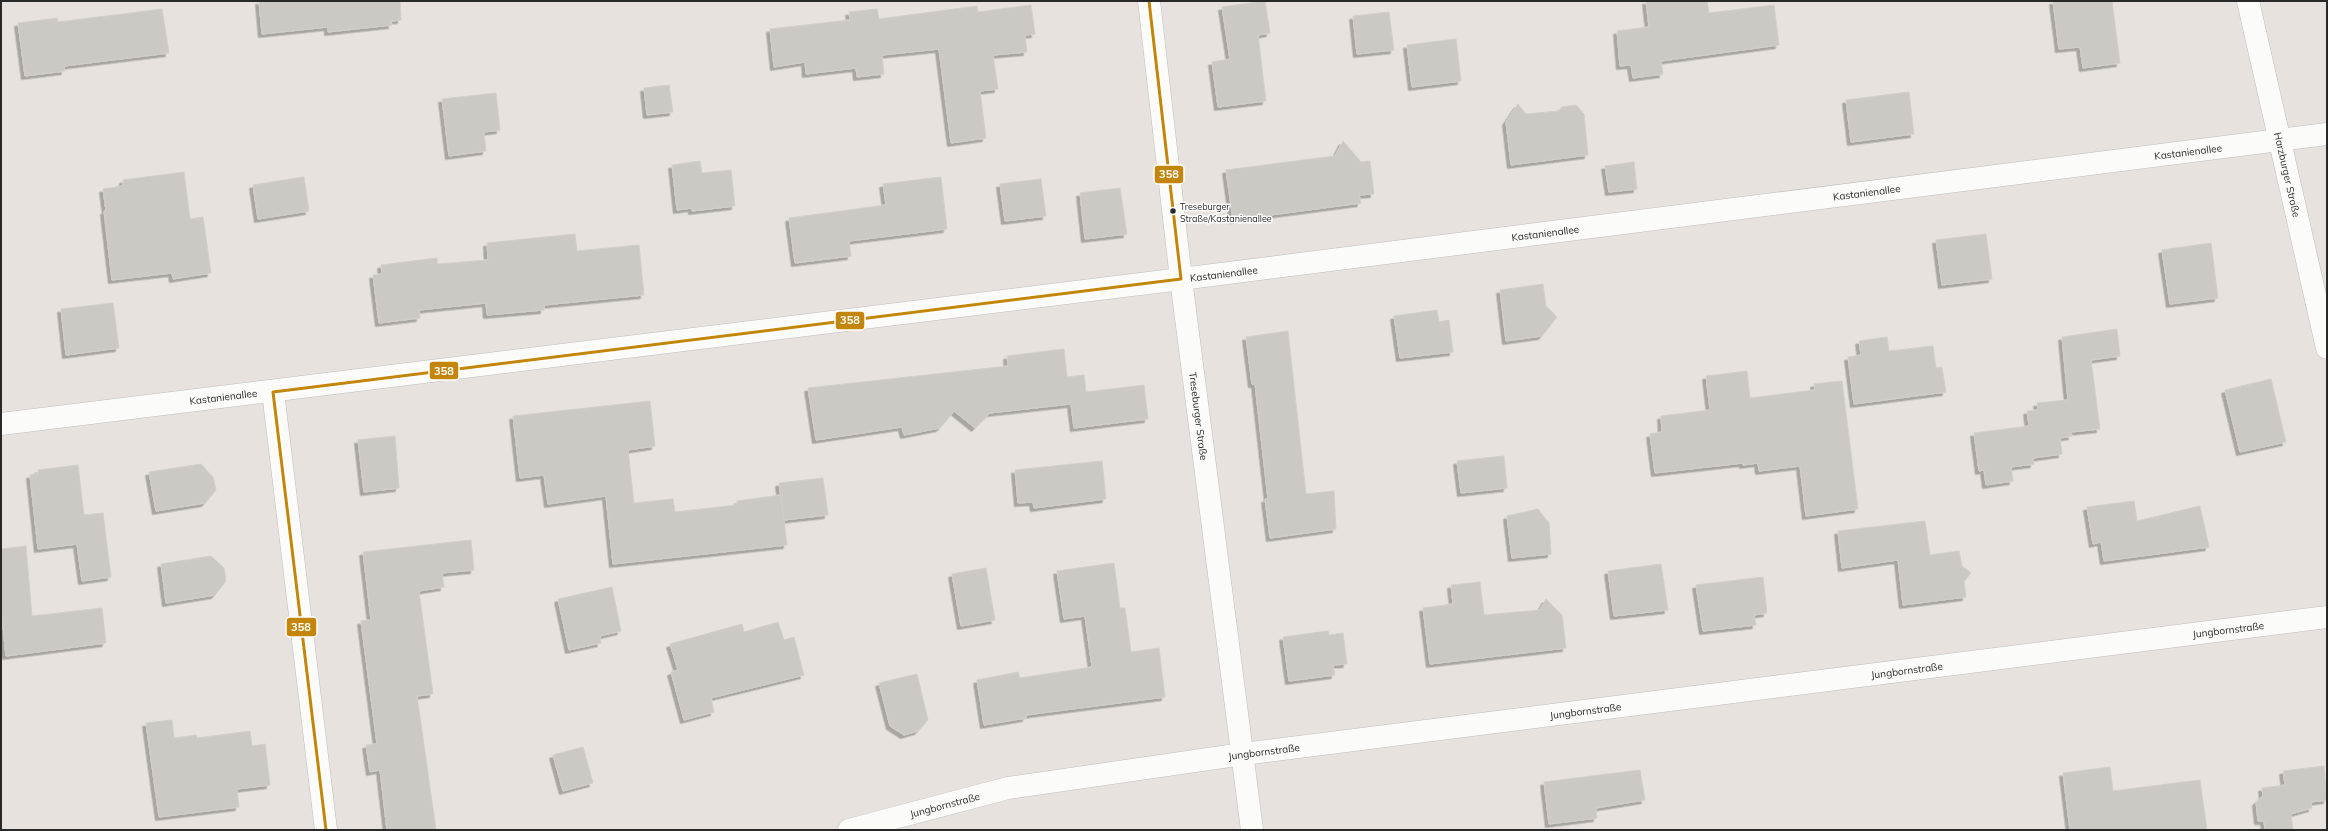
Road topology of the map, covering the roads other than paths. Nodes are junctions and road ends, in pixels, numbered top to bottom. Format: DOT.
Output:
graph roads {
  1 [pos="1149,1"];
  2 [pos="2248,1"];
  3 [pos="2327,134"];
  4 [pos="2278,140"];
  5 [pos="1181,279"];
  6 [pos="2327,348"];
  7 [pos="273,392"];
  8 [pos="1,424"];
  9 [pos="2327,617"];
  10 [pos="1243,754"];
  11 [pos="326,830"];
  12 [pos="849,830"];
  13 [pos="1252,830"];
  1 -- 5 [label="street, Treseburger Straße"];
  2 -- 4 [label="street, Harzburger Straße"];
  3 -- 4 [label="street, Kastanienallee"];
  4 -- 5 [label="street, Kastanienallee"];
  4 -- 6 [label="street, Harzburger Straße"];
  5 -- 7 [label="street, Kastanienallee"];
  5 -- 10 [label="street, Treseburger Straße"];
  7 -- 8 [label="street, Kastanienallee"];
  7 -- 11 [label="street"];
  9 -- 10 [label="street, Jungbornstraße"];
  10 -- 12 [label="street, Jungbornstraße"];
  10 -- 13 [label="street, Treseburger Straße"];
}
